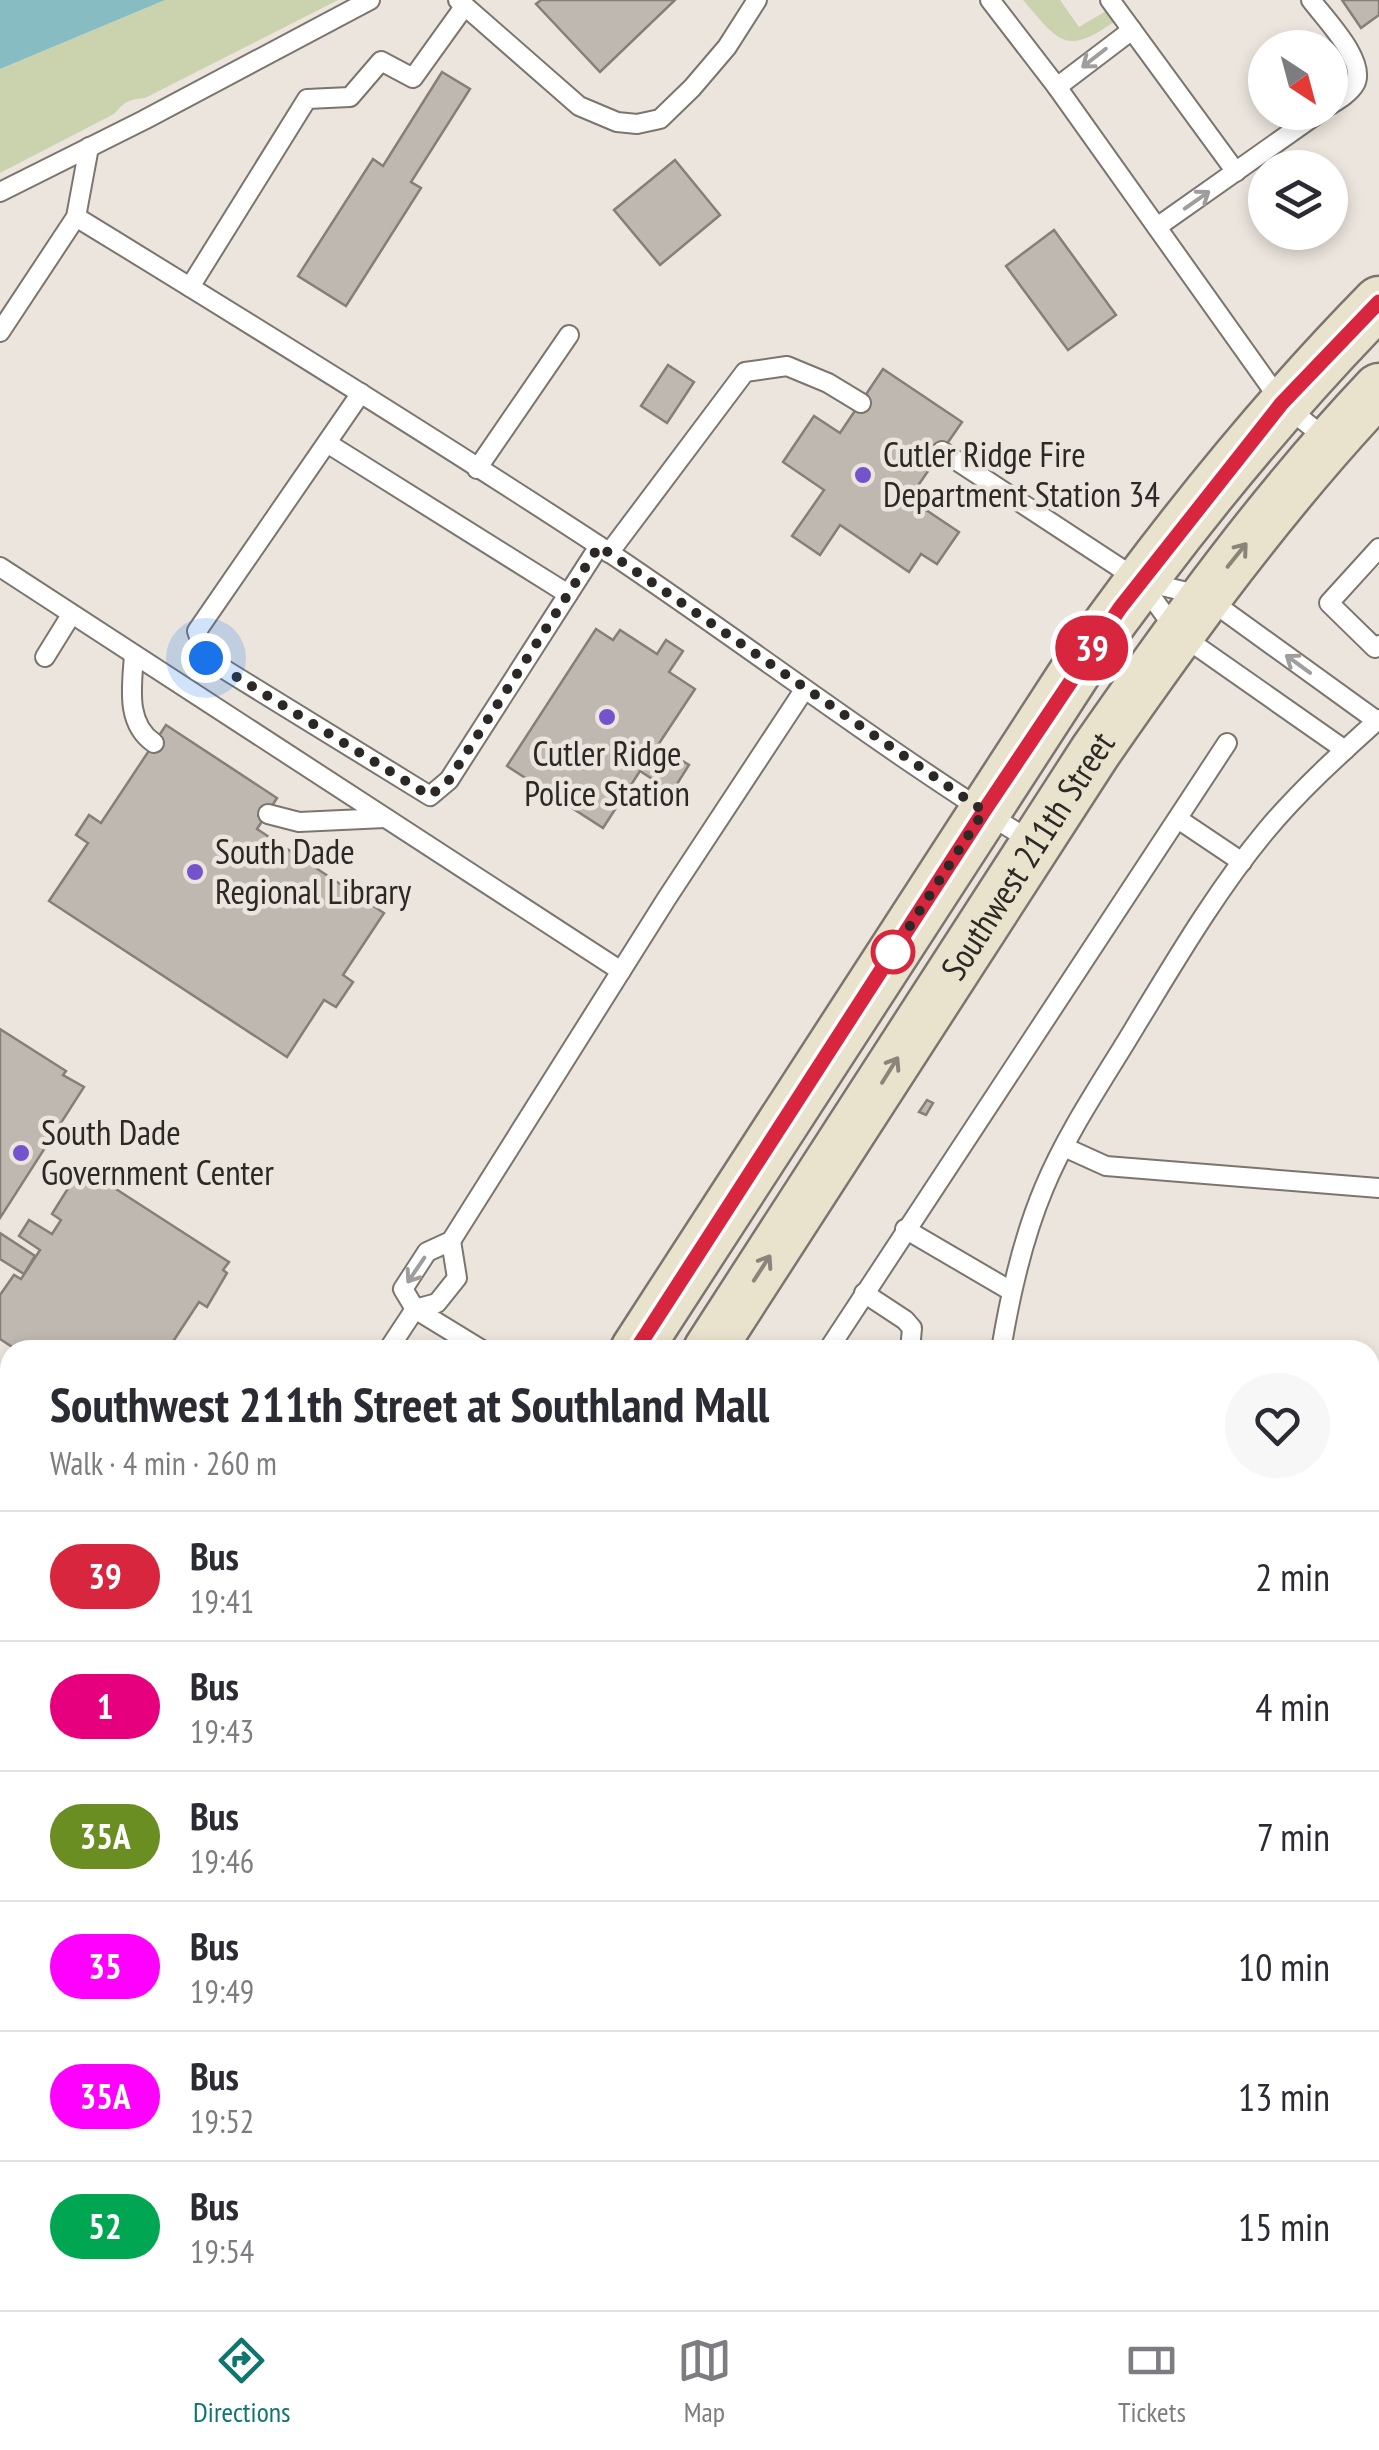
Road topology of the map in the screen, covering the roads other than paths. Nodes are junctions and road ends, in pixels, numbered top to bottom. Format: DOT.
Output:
graph roads {
  1 [pos="370,0"];
  2 [pos="757,0"];
  3 [pos="990,0"];
  4 [pos="1110,0"];
  5 [pos="1312,0"];
  6 [pos="461,4"];
  7 [pos="1132,30"];
  8 [pos="1334,30"];
  9 [pos="1348,50"];
  10 [pos="1057,87"];
  11 [pos="1348,93"];
  12 [pos="1295,130"];
  13 [pos="89,146"];
  14 [pos="1236,172"];
  15 [pos="0,192"];
  16 [pos="76,217"];
  17 [pos="1158,227"];
  18 [pos="190,287"];
  19 [pos="1379,302"];
  20 [pos="0,332"];
  21 [pos="569,335"];
  22 [pos="1379,389"];
  23 [pos="361,393"];
  24 [pos="860,403"];
  25 [pos="1282,403"];
  26 [pos="327,442"];
  27 [pos="1331,442"];
  28 [pos="942,451"];
  29 [pos="477,468"];
  30 [pos="1379,548"];
  31 [pos="604,549"];
  32 [pos="0,567"];
  33 [pos="1140,581"];
  34 [pos="568,594"];
  35 [pos="71,614"];
  36 [pos="1191,615"];
  37 [pos="1379,645"];
  38 [pos="134,655"];
  39 [pos="45,657"];
  40 [pos="804,690"];
  41 [pos="1378,720"];
  42 [pos="1227,743"];
  43 [pos="154,744"];
  44 [pos="1345,750"];
  45 [pos="984,811"];
  46 [pos="268,814"];
  47 [pos="385,818"];
  48 [pos="1178,818"];
  49 [pos="1036,844"];
  50 [pos="1242,862"];
  51 [pos="621,972"];
  52 [pos="1064,1147"];
  53 [pos="1379,1188"];
  54 [pos="905,1229"];
  55 [pos="451,1241"];
  56 [pos="1011,1291"];
  57 [pos="864,1293"];
  58 [pos="415,1309"];
  59 [pos="398,1340"];
  60 [pos="466,1340"];
  61 [pos="642,1340"];
  62 [pos="715,1340"];
  63 [pos="834,1340"];
  64 [pos="911,1340"];
  65 [pos="1003,1340"];
  1 -- 13 [label="lane"];
  2 -- 6 [label="lane"];
  3 -- 10 [label="lane"];
  4 -- 7 [label="lane"];
  5 -- 8 [label="lane"];
  6 -- 18 [label="lane"];
  7 -- 10 [label="lane, one-way"];
  7 -- 14 [label="lane"];
  9 -- 11 [label="lane"];
  10 -- 17 [label="lane"];
  12 -- 14 [label="lane"];
  13 -- 15 [label="lane"];
  13 -- 16 [label="lane"];
  17 -- 14 [label="lane, one-way"];
  16 -- 18 [label="lane"];
  16 -- 20 [label="lane"];
  17 -- 25 [label="lane"];
  18 -- 23 [label="lane"];
  19 -- 25 [label="main road, Southwest 211th Street"];
  21 -- 29 [label="lane"];
  22 -- 27 [label="main road, Southwest 211th Street"];
  23 -- 26 [label="lane"];
  23 -- 29 [label="lane"];
  24 -- 31 [label="lane"];
  25 -- 27 [label="lane"];
  25 -- 33 [label="main road, Southwest 211th Street"];
  26 -- 34 [label="lane"];
  26 -- 34 [label="lane"];
  36 -- 27 [label="main road, Southwest 211th Street, one-way"];
  28 -- 33 [label="lane"];
  29 -- 31 [label="lane"];
  30 -- 37 [label="lane"];
  31 -- 34 [label="lane"];
  31 -- 40 [label="lane"];
  32 -- 35 [label="lane"];
  33 -- 36 [label="lane"];
  33 -- 36 [label="lane"];
  33 -- 45 [label="main road, Southwest 211th Street"];
  35 -- 38 [label="lane"];
  35 -- 39 [label="lane"];
  41 -- 36 [label="lane, one-way"];
  36 -- 44 [label="lane"];
  36 -- 49 [label="main road, Southwest 211th Street"];
  38 -- 43 [label="lane"];
  38 -- 47 [label="lane"];
  40 -- 45 [label="lane"];
  40 -- 51 [label="lane"];
  41 -- 44 [label="lane"];
  42 -- 48 [label="lane"];
  44 -- 50 [label="lane"];
  45 -- 49 [label="lane"];
  45 -- 61 [label="main road, Southwest 211th Street"];
  46 -- 47 [label="lane"];
  47 -- 51 [label="lane"];
  48 -- 50 [label="lane"];
  48 -- 54 [label="lane"];
  62 -- 49 [label="main road, Southwest 211th Street, one-way"];
  50 -- 52 [label="lane"];
  51 -- 55 [label="lane"];
  52 -- 53 [label="lane"];
  52 -- 56 [label="lane"];
  54 -- 56 [label="lane"];
  54 -- 57 [label="lane"];
  55 -- 58 [label="lane"];
  55 -- 58 [label="lane, one-way"];
  56 -- 65 [label="lane"];
  57 -- 63 [label="lane"];
  57 -- 64 [label="lane"];
  58 -- 59 [label="lane"];
  58 -- 60 [label="lane"];
}
